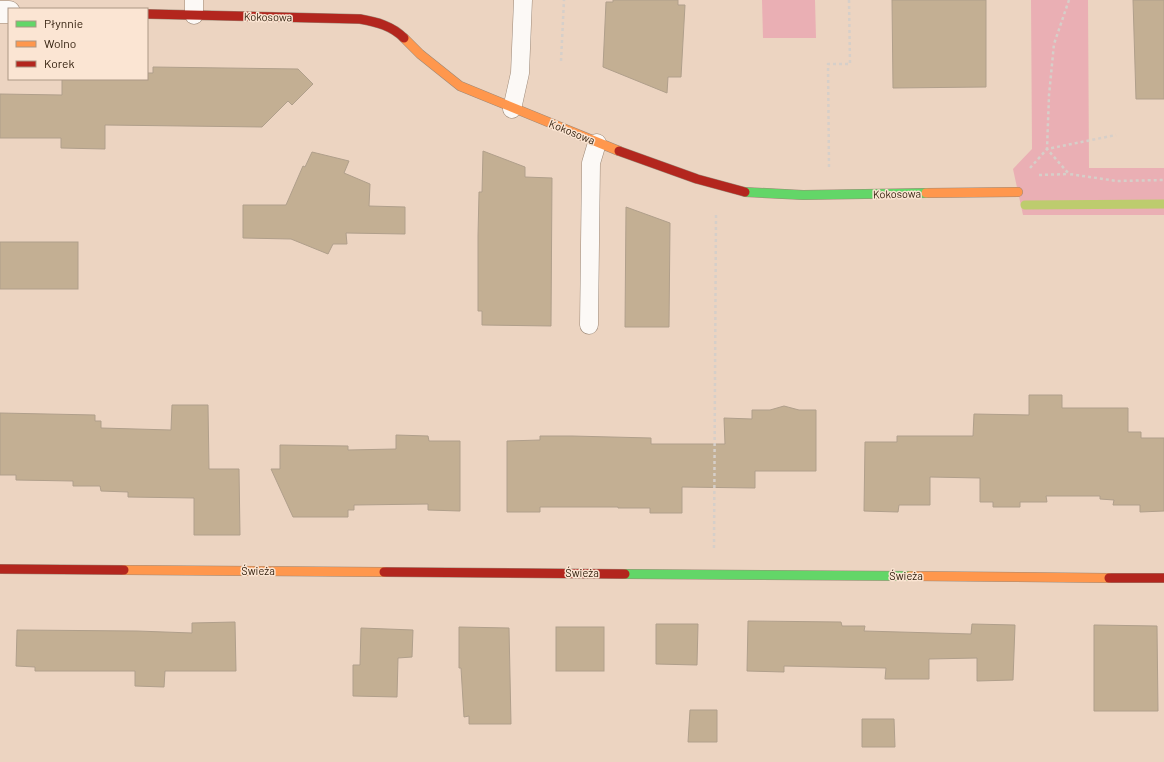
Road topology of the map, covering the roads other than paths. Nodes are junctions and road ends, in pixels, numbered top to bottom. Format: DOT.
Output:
graph roads {
  1 [pos="523,0"];
  2 [pos="194,8"];
  3 [pos="148,14"];
  4 [pos="512,109"];
  5 [pos="597,143"];
  6 [pos="1018,192"];
  7 [pos="589,325"];
  8 [pos="0,569"];
  9 [pos="1164,578"];
  1 -- 4 [label="lane"];
  2 -- 3 [label="street, Kokosowa"];
  2 -- 4 [label="street, Kokosowa"];
  4 -- 5 [label="street, Kokosowa"];
  5 -- 6 [label="street, Kokosowa"];
  5 -- 7 [label="lane"];
  8 -- 9 [label="street, Świeża"];
}
